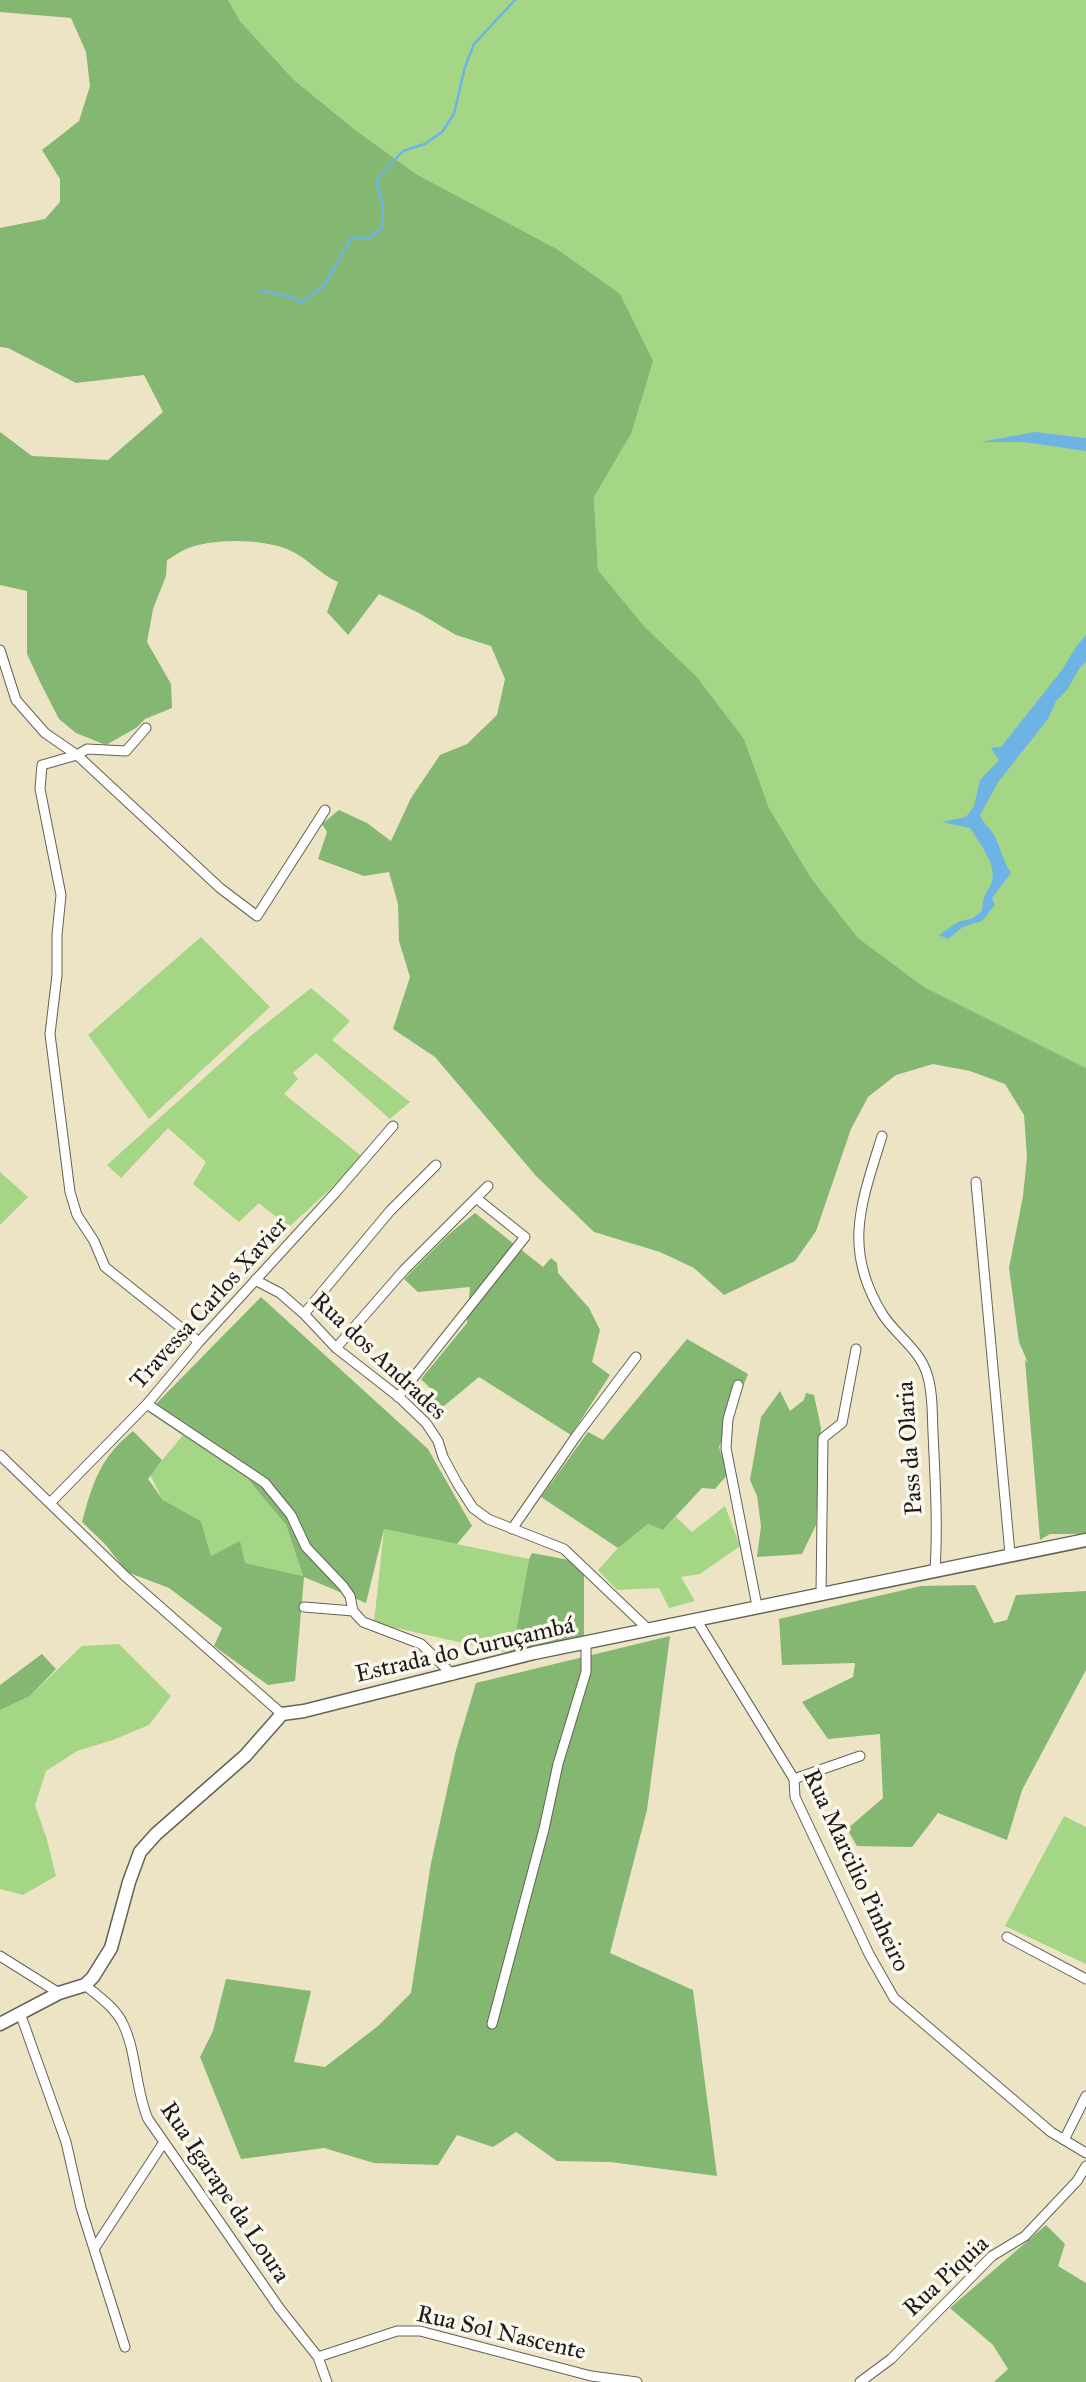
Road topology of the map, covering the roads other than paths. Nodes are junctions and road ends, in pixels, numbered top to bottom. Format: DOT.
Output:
graph roads {
  1 [pos="0,650"];
  2 [pos="146,728"];
  3 [pos="77,755"];
  4 [pos="325,810"];
  5 [pos="393,1126"];
  6 [pos="882,1136"];
  7 [pos="436,1165"];
  8 [pos="976,1182"];
  9 [pos="488,1186"];
  10 [pos="476,1198"];
  11 [pos="255,1280"];
  12 [pos="304,1314"];
  13 [pos="199,1342"];
  14 [pos="336,1348"];
  15 [pos="856,1349"];
  16 [pos="636,1357"];
  17 [pos="738,1385"];
  18 [pos="398,1396"];
  19 [pos="147,1404"];
  20 [pos="0,1455"];
  21 [pos="50,1503"];
  22 [pos="512,1529"];
  23 [pos="1086,1540"];
  24 [pos="1010,1554"];
  25 [pos="935,1570"];
  26 [pos="821,1594"];
  27 [pos="757,1606"];
  28 [pos="304,1607"];
  29 [pos="353,1611"];
  30 [pos="697,1620"];
  31 [pos="649,1629"];
  32 [pos="586,1644"];
  33 [pos="453,1675"];
  34 [pos="282,1714"];
  35 [pos="860,1756"];
  36 [pos="794,1779"];
  37 [pos="1007,1937"];
  38 [pos="0,1956"];
  39 [pos="1086,1979"];
  40 [pos="85,1985"];
  41 [pos="59,1993"];
  42 [pos="20,2013"];
  43 [pos="0,2024"];
  44 [pos="492,2024"];
  45 [pos="1086,2096"];
  46 [pos="1064,2140"];
  47 [pos="164,2141"];
  48 [pos="1086,2153"];
  49 [pos="1086,2166"];
  50 [pos="94,2249"];
  51 [pos="125,2347"];
  52 [pos="318,2357"];
  53 [pos="327,2382"];
  54 [pos="637,2382"];
  55 [pos="860,2382"];
  1 -- 3 [label="street"];
  2 -- 3 [label="street"];
  3 -- 4 [label="street"];
  3 -- 13 [label="street"];
  5 -- 11 [label="street, Travessa Carlos Xavier"];
  6 -- 25 [label="street, Pass da Olaria"];
  7 -- 12 [label="street"];
  8 -- 24 [label="street"];
  9 -- 10 [label="street"];
  10 -- 14 [label="street"];
  10 -- 18 [label="street"];
  11 -- 12 [label="street, Rua dos Andrades"];
  11 -- 13 [label="street, Travessa Carlos Xavier"];
  12 -- 14 [label="street, Rua dos Andrades"];
  13 -- 19 [label="street, Travessa Carlos Xavier"];
  14 -- 18 [label="street, Rua dos Andrades"];
  15 -- 26 [label="street"];
  16 -- 22 [label="street"];
  17 -- 27 [label="street"];
  18 -- 22 [label="street, Rua dos Andrades"];
  19 -- 21 [label="street, Travessa Carlos Xavier"];
  19 -- 29 [label="street"];
  20 -- 21 [label="street"];
  21 -- 34 [label="street"];
  22 -- 31 [label="street, Rua dos Andrades"];
  23 -- 24 [label="street, Estrada do Curuçambá"];
  24 -- 25 [label="street, Estrada do Curuçambá"];
  25 -- 26 [label="street, Estrada do Curuçambá"];
  26 -- 27 [label="street, Estrada do Curuçambá"];
  27 -- 30 [label="street, Estrada do Curuçambá"];
  28 -- 29 [label="street"];
  29 -- 33 [label="street"];
  30 -- 31 [label="street, Estrada do Curuçambá"];
  30 -- 36 [label="street, Rua Marcilio Pinheiro"];
  31 -- 32 [label="street, Estrada do Curuçambá"];
  32 -- 33 [label="street, Estrada do Curuçambá"];
  32 -- 44 [label="street"];
  33 -- 34 [label="street, Estrada do Curuçambá"];
  34 -- 40 [label="street"];
  35 -- 36 [label="street"];
  36 -- 46 [label="street, Rua Marcilio Pinheiro"];
  37 -- 39 [label="street"];
  38 -- 41 [label="street"];
  40 -- 41 [label="street"];
  40 -- 47 [label="street, Rua Igarape da Loura"];
  41 -- 42 [label="street"];
  42 -- 43 [label="street"];
  42 -- 50 [label="street"];
  45 -- 46 [label="street"];
  46 -- 48 [label="street, Rua Marcilio Pinheiro"];
  47 -- 50 [label="street"];
  47 -- 52 [label="street, Rua Igarape da Loura"];
  49 -- 55 [label="street, Rua Piquia"];
  50 -- 51 [label="street"];
  52 -- 53 [label="street, Rua Igarape da Loura"];
  52 -- 54 [label="street, Rua Sol Nascente"];
}
